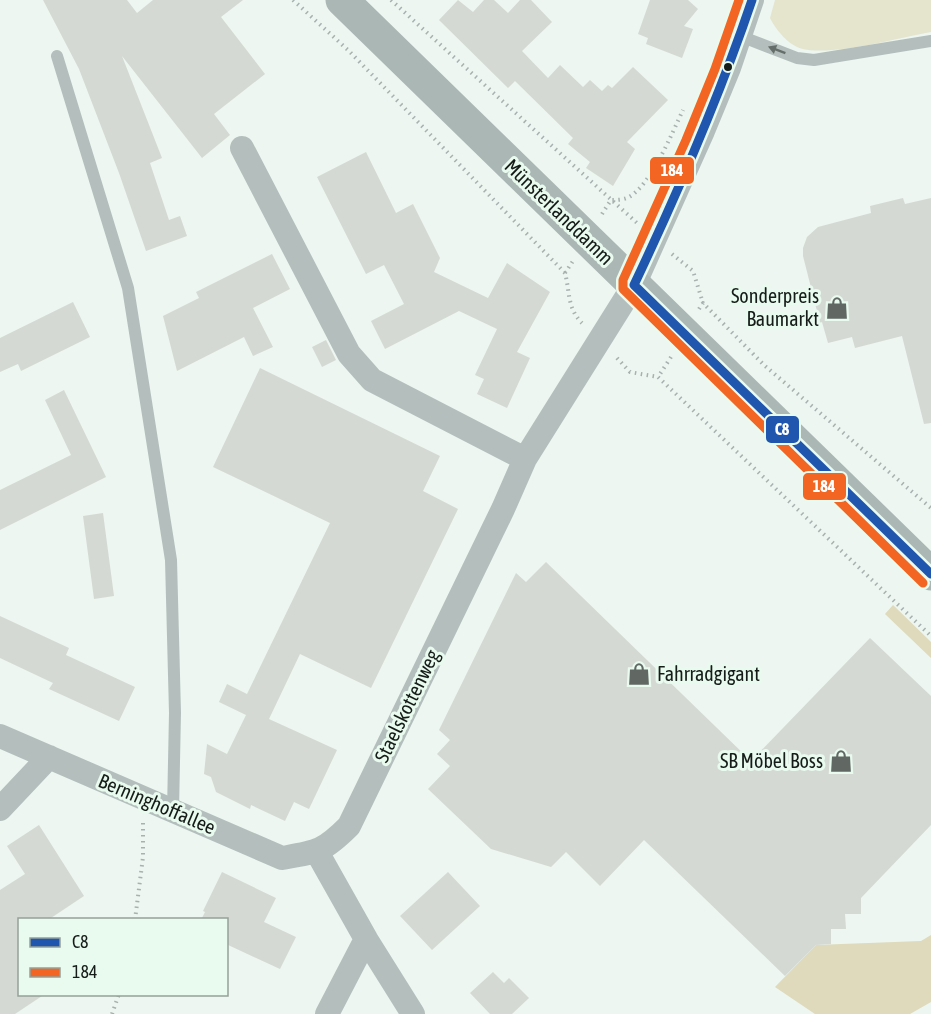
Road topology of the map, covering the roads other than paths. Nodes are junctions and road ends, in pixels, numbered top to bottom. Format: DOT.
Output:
graph roads {
  1 [pos="342,0"];
  2 [pos="752,0"];
  3 [pos="740,36"];
  4 [pos="931,41"];
  5 [pos="57,56"];
  6 [pos="242,148"];
  7 [pos="634,285"];
  8 [pos="525,459"];
  9 [pos="931,574"];
  10 [pos="0,735"];
  11 [pos="49,757"];
  12 [pos="0,809"];
  13 [pos="173,811"];
  14 [pos="317,852"];
  15 [pos="366,939"];
  16 [pos="327,1014"];
  17 [pos="413,1014"];
  1 -- 7 [label="main road, Münsterlanddamm"];
  2 -- 3 [label="street, Staelskottenweg"];
  4 -- 3 [label="lane, one-way"];
  3 -- 7 [label="street, Staelskottenweg"];
  5 -- 13 [label="lane"];
  6 -- 8 [label="street"];
  7 -- 8 [label="street, Staelskottenweg"];
  7 -- 9 [label="main road, Münsterlanddamm"];
  8 -- 14 [label="street, Staelskottenweg"];
  10 -- 11 [label="street, Berninghoffallee"];
  11 -- 12 [label="street"];
  11 -- 13 [label="street, Berninghoffallee"];
  13 -- 14 [label="street, Berninghoffallee"];
  14 -- 15 [label="street"];
  15 -- 16 [label="street"];
  15 -- 17 [label="street"];
}
